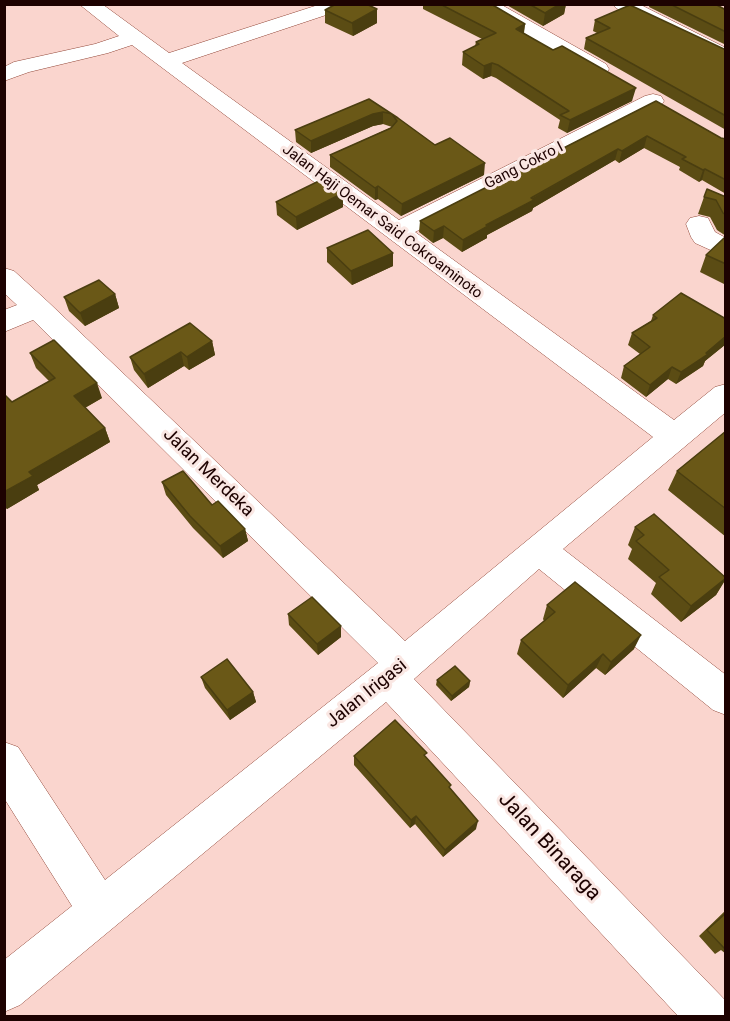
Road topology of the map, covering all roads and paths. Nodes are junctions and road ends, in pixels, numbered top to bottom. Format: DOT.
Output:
graph roads {
  1 [pos="89,4"];
  2 [pos="351,4"];
  3 [pos="485,4"];
  4 [pos="623,4"];
  5 [pos="133,38"];
  6 [pos="726,57"];
  7 [pos="166,61"];
  8 [pos="4,75"];
  9 [pos="615,79"];
  10 [pos="653,101"];
  11 [pos="699,224"];
  12 [pos="395,232"];
  13 [pos="726,249"];
  14 [pos="4,277"];
  15 [pos="36,307"];
  16 [pos="4,322"];
  17 [pos="726,395"];
  18 [pos="676,438"];
  19 [pos="539,549"];
  20 [pos="396,671"];
  21 [pos="726,698"];
  22 [pos="4,761"];
  23 [pos="100,912"];
  24 [pos="4,989"];
  25 [pos="709,1017"];
  1 -- 5 [label="street, Jalan Haji Oemar Said Cokroaminoto"];
  2 -- 7 [label="street"];
  3 -- 9 [label="street"];
  4 -- 6 [label="street"];
  5 -- 7 [label="street, Jalan Haji Oemar Said Cokroaminoto"];
  5 -- 8 [label="street"];
  7 -- 12 [label="street, Jalan Haji Oemar Said Cokroaminoto"];
  10 -- 12 [label="street, Gang Cokro I"];
  11 -- 13 [label="street"];
  12 -- 18 [label="street, Jalan Haji Oemar Said Cokroaminoto"];
  14 -- 15 [label="street, Jalan Merdeka"];
  15 -- 16 [label="street"];
  15 -- 20 [label="street, Jalan Merdeka"];
  17 -- 18 [label="street, Jalan Irigasi"];
  18 -- 19 [label="street, Jalan Irigasi"];
  19 -- 20 [label="street, Jalan Irigasi"];
  19 -- 21 [label="street"];
  20 -- 23 [label="street, Jalan Irigasi"];
  20 -- 25 [label="street, Jalan Binaraga"];
  22 -- 23 [label="street"];
  23 -- 24 [label="street, Jalan Irigasi"];
}
